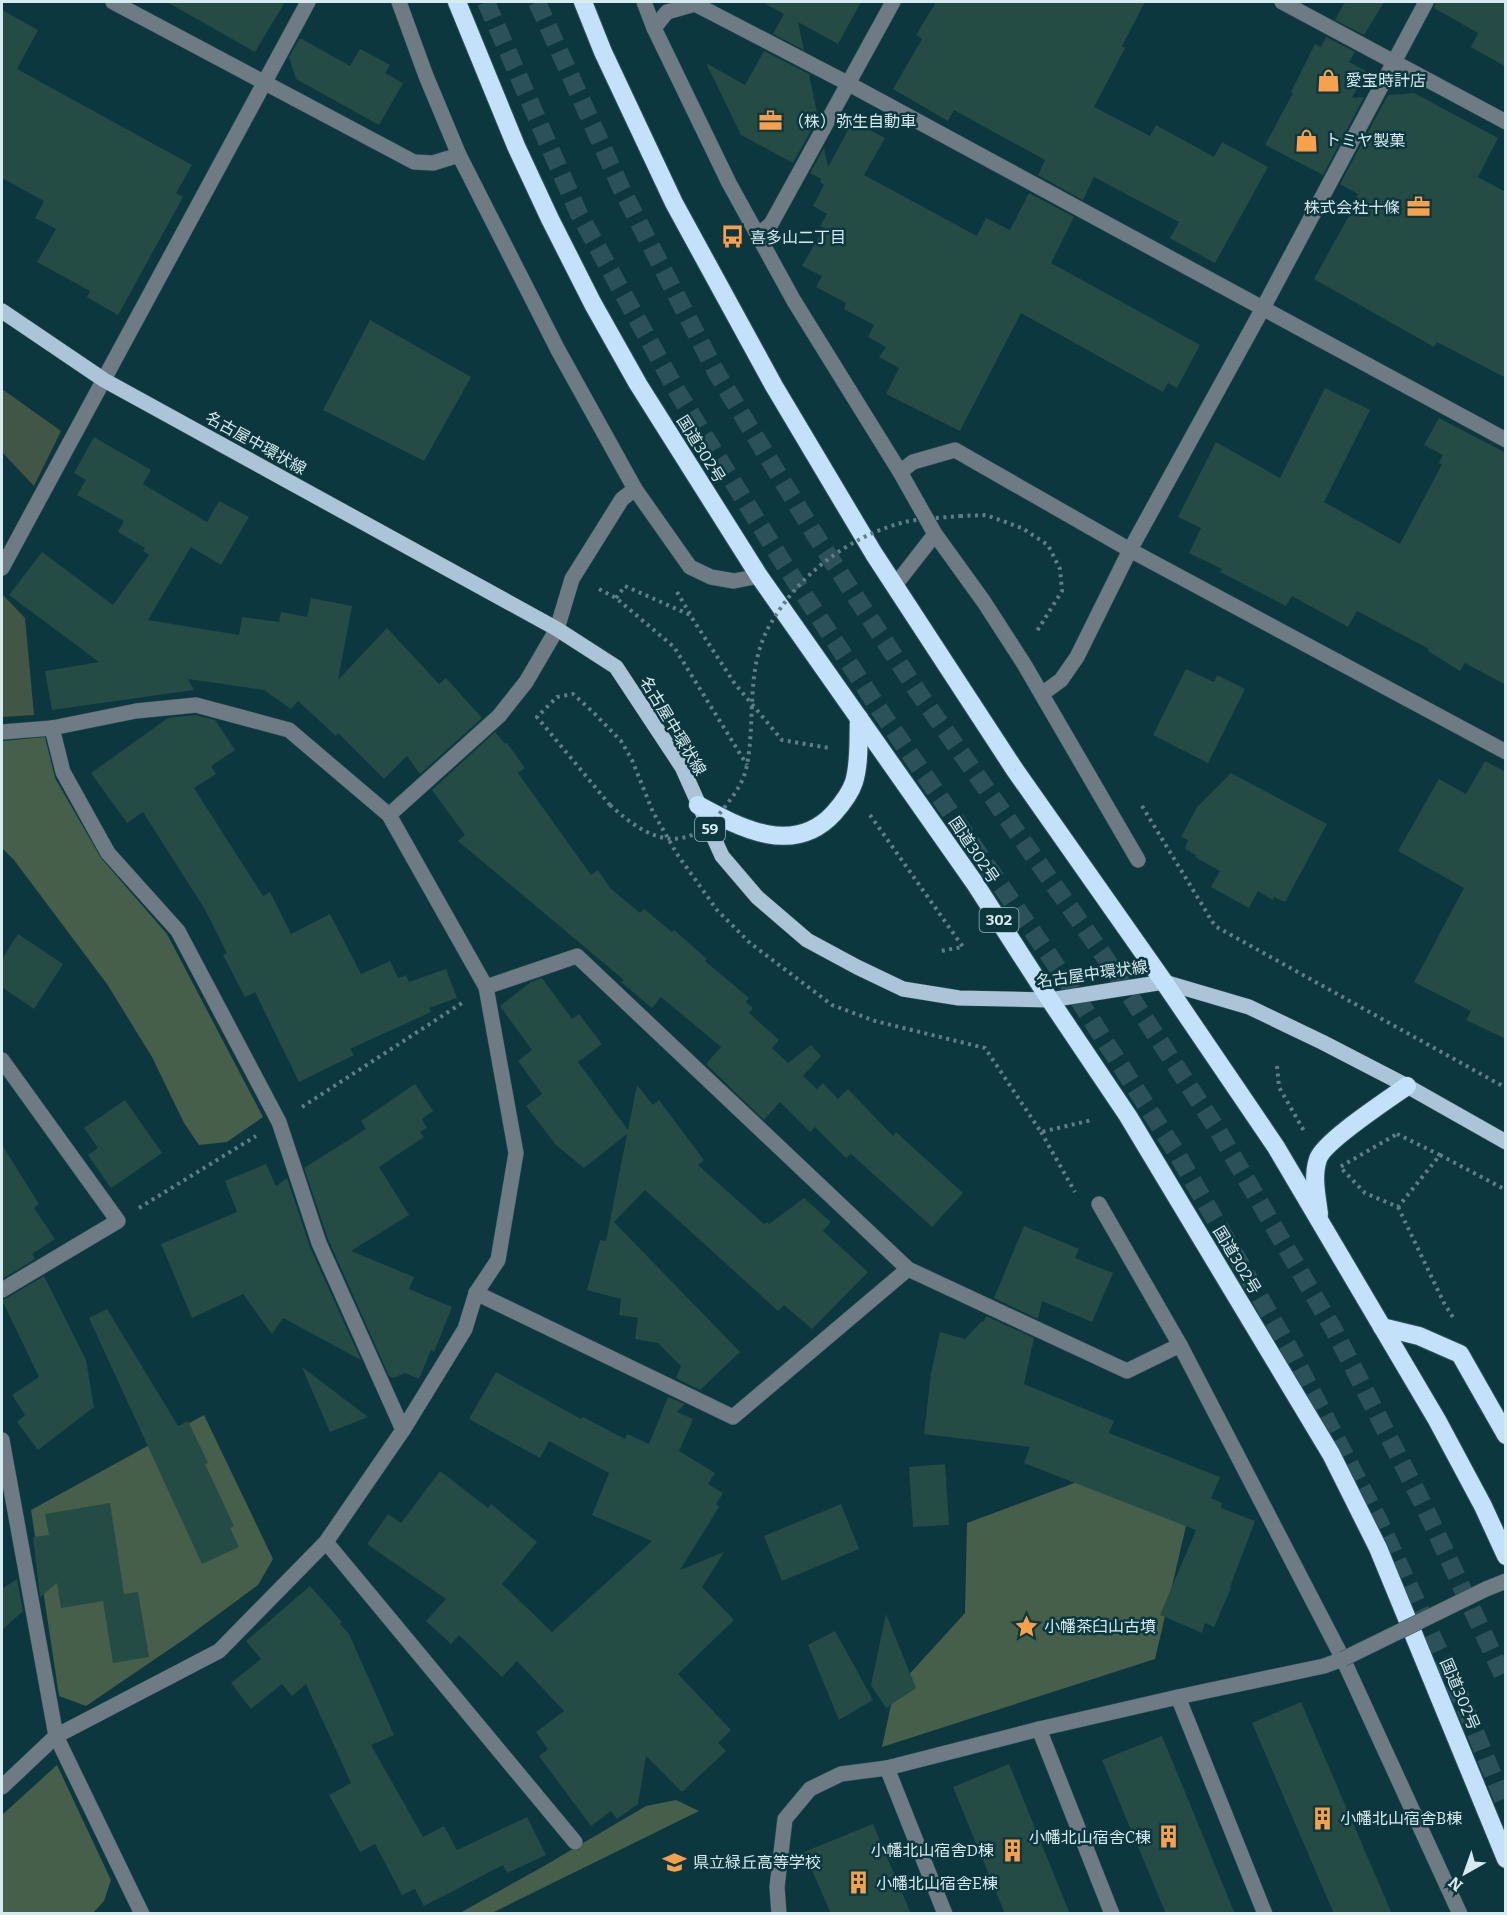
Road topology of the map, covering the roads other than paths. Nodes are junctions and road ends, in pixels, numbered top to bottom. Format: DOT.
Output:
graph roads {
  1 [pos="113,2"];
  2 [pos="308,2"];
  3 [pos="399,2"];
  4 [pos="457,2"];
  5 [pos="583,2"];
  6 [pos="644,2"];
  7 [pos="893,2"];
  8 [pos="1282,2"];
  9 [pos="1426,2"];
  10 [pos="654,28"];
  11 [pos="1394,61"];
  12 [pos="264,81"];
  13 [pos="849,84"];
  14 [pos="1506,122"];
  15 [pos="459,155"];
  16 [pos="757,236"];
  17 [pos="1263,308"];
  18 [pos="2,311"];
  19 [pos="104,380"];
  20 [pos="1506,440"];
  21 [pos="900,472"];
  22 [pos="634,489"];
  23 [pos="935,534"];
  24 [pos="1130,550"];
  25 [pos="2,568"];
  26 [pos="759,576"];
  27 [pos="896,584"];
  28 [pos="557,629"];
  29 [pos="1042,694"];
  30 [pos="859,718"];
  31 [pos="52,728"];
  32 [pos="2,732"];
  33 [pos="1506,752"];
  34 [pos="698,805"];
  35 [pos="389,814"];
  36 [pos="1138,860"];
  37 [pos="1164,982"];
  38 [pos="486,987"];
  39 [pos="1050,1000"];
  40 [pos="2,1060"];
  41 [pos="1407,1086"];
  42 [pos="1506,1142"];
  43 [pos="1099,1204"];
  44 [pos="1321,1223"];
  45 [pos="908,1269"];
  46 [pos="2,1290"];
  47 [pos="476,1293"];
  48 [pos="1382,1327"];
  49 [pos="1180,1345"];
  50 [pos="403,1430"];
  51 [pos="1506,1435"];
  52 [pos="2,1440"];
  53 [pos="326,1542"];
  54 [pos="1506,1556"];
  55 [pos="1506,1581"];
  56 [pos="1342,1659"];
  57 [pos="1178,1697"];
  58 [pos="1039,1729"];
  59 [pos="56,1736"];
  60 [pos="887,1768"];
  61 [pos="2,1787"];
  62 [pos="575,1842"];
  63 [pos="1506,1859"];
  64 [pos="142,1914"];
  65 [pos="779,1914"];
  66 [pos="945,1914"];
  67 [pos="1112,1914"];
  68 [pos="1265,1914"];
  69 [pos="1460,1914"];
  1 -- 12 [label="street"];
  2 -- 12 [label="street"];
  3 -- 15 [label="street"];
  4 -- 26 [label="highway, 国道302号 / 302"];
  5 -- 27 [label="highway"];
  6 -- 10 [label="street"];
  7 -- 13 [label="street"];
  8 -- 11 [label="street"];
  9 -- 11 [label="street"];
  10 -- 13 [label="street"];
  10 -- 16 [label="street"];
  11 -- 14 [label="street"];
  11 -- 17 [label="street"];
  12 -- 15 [label="street"];
  12 -- 19 [label="street"];
  13 -- 16 [label="street"];
  13 -- 17 [label="street"];
  15 -- 22 [label="street"];
  16 -- 21 [label="street"];
  17 -- 20 [label="street"];
  17 -- 24 [label="street"];
  18 -- 19 [label="main road, 名古屋中環状線 / 59"];
  19 -- 25 [label="street"];
  19 -- 28 [label="main road, 名古屋中環状線 / 59"];
  21 -- 23 [label="street"];
  21 -- 24 [label="street"];
  22 -- 26 [label="street"];
  22 -- 28 [label="street"];
  23 -- 27 [label="street"];
  23 -- 29 [label="street"];
  24 -- 29 [label="street"];
  24 -- 33 [label="street"];
  26 -- 30 [label="highway, 国道302号 / 302"];
  27 -- 37 [label="highway"];
  28 -- 34 [label="main road, 名古屋中環状線 / 59"];
  28 -- 35 [label="street"];
  29 -- 36 [label="street"];
  30 -- 34 [label="highway"];
  30 -- 39 [label="highway, 国道302号 / 302"];
  31 -- 32 [label="street"];
  31 -- 35 [label="street"];
  31 -- 50 [label="street"];
  34 -- 39 [label="main road, 名古屋中環状線 / 59"];
  35 -- 38 [label="street"];
  37 -- 39 [label="main road, 名古屋中環状線 / 59"];
  37 -- 41 [label="main road, 名古屋中環状線 / 59"];
  37 -- 44 [label="highway"];
  38 -- 45 [label="street"];
  38 -- 47 [label="street"];
  39 -- 63 [label="highway, 国道302号 / 302"];
  40 -- 46 [label="street"];
  41 -- 42 [label="main road, 名古屋中環状線 / 59"];
  41 -- 44 [label="highway"];
  43 -- 49 [label="street"];
  44 -- 48 [label="highway"];
  45 -- 47 [label="street"];
  45 -- 49 [label="street"];
  47 -- 50 [label="street"];
  48 -- 51 [label="highway"];
  48 -- 54 [label="highway"];
  49 -- 56 [label="street"];
  50 -- 53 [label="street"];
  52 -- 59 [label="street"];
  53 -- 59 [label="street"];
  53 -- 62 [label="street"];
  55 -- 56 [label="street, bridge"];
  56 -- 57 [label="street"];
  56 -- 69 [label="street"];
  57 -- 58 [label="street"];
  57 -- 68 [label="street"];
  58 -- 60 [label="street"];
  58 -- 67 [label="street"];
  59 -- 61 [label="street"];
  59 -- 64 [label="street"];
  60 -- 65 [label="street"];
  60 -- 66 [label="street"];
}
